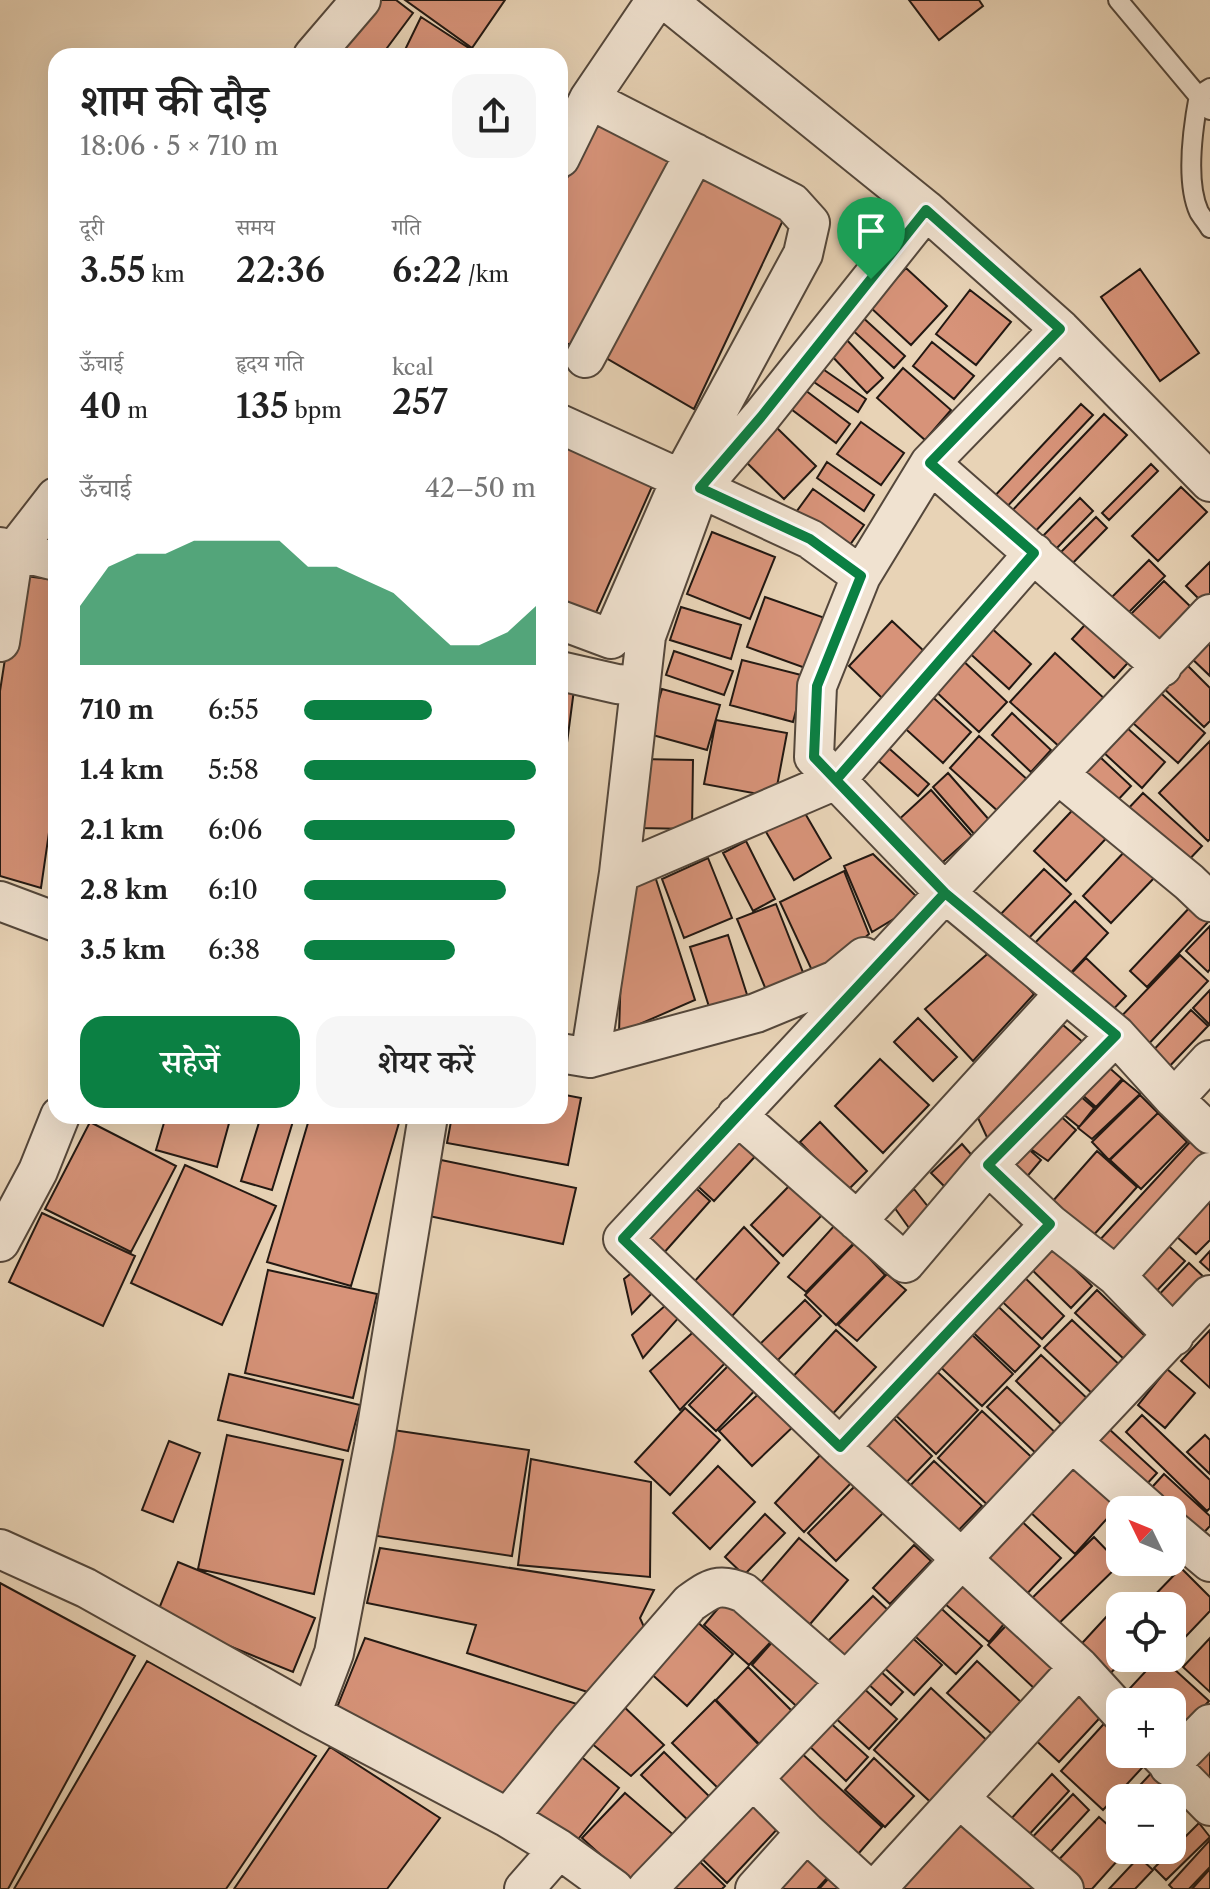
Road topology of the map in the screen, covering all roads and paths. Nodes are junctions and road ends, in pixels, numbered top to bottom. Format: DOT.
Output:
graph roads {
  1 [pos="361,0"];
  2 [pos="656,0"];
  3 [pos="666,0"];
  4 [pos="1118,0"];
  5 [pos="320,48"];
  6 [pos="1206,98"];
  7 [pos="589,99"];
  8 [pos="568,142"];
  9 [pos="695,153"];
  10 [pos="926,210"];
  11 [pos="1210,228"];
  12 [pos="1060,329"];
  13 [pos="585,358"];
  14 [pos="568,428"];
  15 [pos="930,463"];
  16 [pos="1210,482"];
  17 [pos="690,483"];
  18 [pos="48,505"];
  19 [pos="7,549"];
  20 [pos="1034,553"];
  21 [pos="48,559"];
  22 [pos="861,576"];
  23 [pos="1210,614"];
  24 [pos="568,623"];
  25 [pos="0,642"];
  26 [pos="1162,667"];
  27 [pos="568,673"];
  28 [pos="639,686"];
  29 [pos="1058,774"];
  30 [pos="836,780"];
  31 [pos="619,873"];
  32 [pos="1203,881"];
  33 [pos="945,893"];
  34 [pos="0,901"];
  35 [pos="48,919"];
  36 [pos="1065,993"];
  37 [pos="1116,1035"];
  38 [pos="575,1056"];
  39 [pos="1210,1060"];
  40 [pos="1174,1099"];
  41 [pos="737,1115"];
  42 [pos="57,1124"];
  43 [pos="427,1124"];
  44 [pos="1210,1134"];
  45 [pos="988,1165"];
  46 [pos="1210,1172"];
  47 [pos="857,1221"];
  48 [pos="1050,1224"];
  49 [pos="0,1242"];
  50 [pos="1116,1276"];
  51 [pos="1210,1295"];
  52 [pos="1174,1336"];
  53 [pos="1072,1442"];
  54 [pos="840,1447"];
  55 [pos="1133,1496"];
  56 [pos="1186,1540"];
  57 [pos="0,1549"];
  58 [pos="1208,1557"];
  59 [pos="961,1559"];
  60 [pos="1079,1667"];
  61 [pos="846,1682"];
  62 [pos="1106,1697"];
  63 [pos="311,1714"];
  64 [pos="1210,1724"];
  65 [pos="1186,1743"];
  66 [pos="1172,1768"];
  67 [pos="753,1779"];
  68 [pos="960,1799"];
  69 [pos="1210,1806"];
  70 [pos="508,1818"];
  71 [pos="806,1832"];
  72 [pos="559,1849"];
  73 [pos="1060,1888"];
  74 [pos="524,1889"];
  75 [pos="614,1889"];
  76 [pos="647,1889"];
  77 [pos="755,1889"];
  78 [pos="868,1889"];
  79 [pos="876,1889"];
  1 -- 5 [label="street"];
  2 -- 7 [label="street"];
  3 -- 10 [label="street"];
  4 -- 6 [label="lane"];
  6 -- 11 [label="lane"];
  7 -- 8 [label="street"];
  7 -- 9 [label="street"];
  9 -- 13 [label="street"];
  9 -- 17 [label="street"];
  10 -- 12 [label="street"];
  10 -- 17 [label="street"];
  12 -- 15 [label="street"];
  12 -- 16 [label="street"];
  14 -- 17 [label="street"];
  15 -- 20 [label="street"];
  15 -- 22 [label="street"];
  17 -- 22 [label="street"];
  17 -- 24 [label="street"];
  17 -- 28 [label="street"];
  18 -- 19 [label="street"];
  19 -- 21 [label="street"];
  19 -- 25 [label="street"];
  20 -- 26 [label="street"];
  20 -- 30 [label="street"];
  22 -- 30 [label="street"];
  23 -- 26 [label="street"];
  26 -- 29 [label="street"];
  27 -- 28 [label="street"];
  28 -- 31 [label="street"];
  29 -- 32 [label="street"];
  29 -- 33 [label="street"];
  30 -- 31 [label="street"];
  30 -- 33 [label="street"];
  31 -- 38 [label="street"];
  33 -- 36 [label="street"];
  33 -- 38 [label="street"];
  33 -- 41 [label="street"];
  34 -- 35 [label="street"];
  36 -- 37 [label="street"];
  36 -- 47 [label="street"];
  37 -- 40 [label="street"];
  37 -- 45 [label="street"];
  39 -- 40 [label="street"];
  40 -- 44 [label="street"];
  41 -- 47 [label="street"];
  41 -- 54 [label="street"];
  42 -- 49 [label="street"];
  43 -- 63 [label="street"];
  45 -- 47 [label="street"];
  45 -- 48 [label="street"];
  46 -- 50 [label="street"];
  48 -- 50 [label="street"];
  48 -- 54 [label="street"];
  50 -- 52 [label="street"];
  51 -- 52 [label="street"];
  52 -- 53 [label="street"];
  53 -- 55 [label="street"];
  53 -- 59 [label="street"];
  54 -- 59 [label="street"];
  56 -- 58 [label="street"];
  57 -- 63 [label="street"];
  59 -- 60 [label="street"];
  59 -- 61 [label="street"];
  60 -- 62 [label="street"];
  60 -- 68 [label="street"];
  61 -- 67 [label="street"];
  61 -- 70 [label="street"];
  63 -- 70 [label="street"];
  64 -- 65 [label="street"];
  66 -- 69 [label="street"];
  67 -- 71 [label="street"];
  67 -- 76 [label="street"];
  68 -- 73 [label="street"];
  68 -- 79 [label="street"];
  70 -- 72 [label="street"];
  71 -- 77 [label="street"];
  71 -- 78 [label="street"];
  72 -- 74 [label="street"];
  72 -- 75 [label="street"];
}
